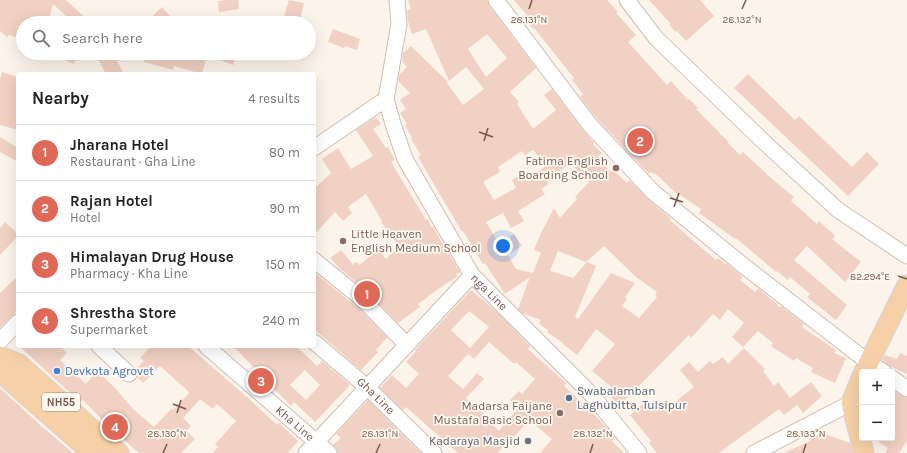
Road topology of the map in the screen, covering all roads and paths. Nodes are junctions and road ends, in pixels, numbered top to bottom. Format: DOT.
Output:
graph roads {
  1 [pos="397,0"];
  2 [pos="496,0"];
  3 [pos="627,0"];
  4 [pos="386,99"];
  5 [pos="316,147"];
  6 [pos="907,256"];
  7 [pos="316,262"];
  8 [pos="472,275"];
  9 [pos="907,285"];
  10 [pos="16,324"];
  11 [pos="0,341"];
  12 [pos="316,344"];
  13 [pos="407,345"];
  14 [pos="101,348"];
  15 [pos="208,348"];
  16 [pos="0,356"];
  17 [pos="0,366"];
  18 [pos="864,369"];
  19 [pos="865,369"];
  20 [pos="130,374"];
  21 [pos="895,380"];
  22 [pos="859,384"];
  23 [pos="367,387"];
  24 [pos="907,389"];
  25 [pos="851,403"];
  26 [pos="317,442"];
  27 [pos="92,453"];
  28 [pos="119,453"];
  29 [pos="306,453"];
  30 [pos="329,453"];
  31 [pos="434,453"];
  32 [pos="639,453"];
  33 [pos="754,453"];
  34 [pos="864,453"];
  1 -- 4 [label="street"];
  2 -- 18 [label="street"];
  3 -- 6 [label="street"];
  4 -- 5 [label="street"];
  4 -- 8 [label="street, nga Line"];
  7 -- 13 [label="street"];
  8 -- 13 [label="street"];
  8 -- 32 [label="street, nga Line"];
  9 -- 19 [label="main road"];
  10 -- 11 [label="street"];
  12 -- 23 [label="street, Gha Line"];
  13 -- 23 [label="street"];
  14 -- 20 [label="street"];
  15 -- 26 [label="street, Kha Line"];
  16 -- 28 [label="main road, NH55"];
  17 -- 27 [label="main road, NH55"];
  21 -- 24 [label="street"];
  22 -- 25 [label="main road"];
  23 -- 26 [label="street"];
  23 -- 31 [label="street, Gha Line"];
  25 -- 33 [label="street"];
  25 -- 34 [label="main road"];
  26 -- 29 [label="street"];
  26 -- 30 [label="street, Kha Line"];
}
